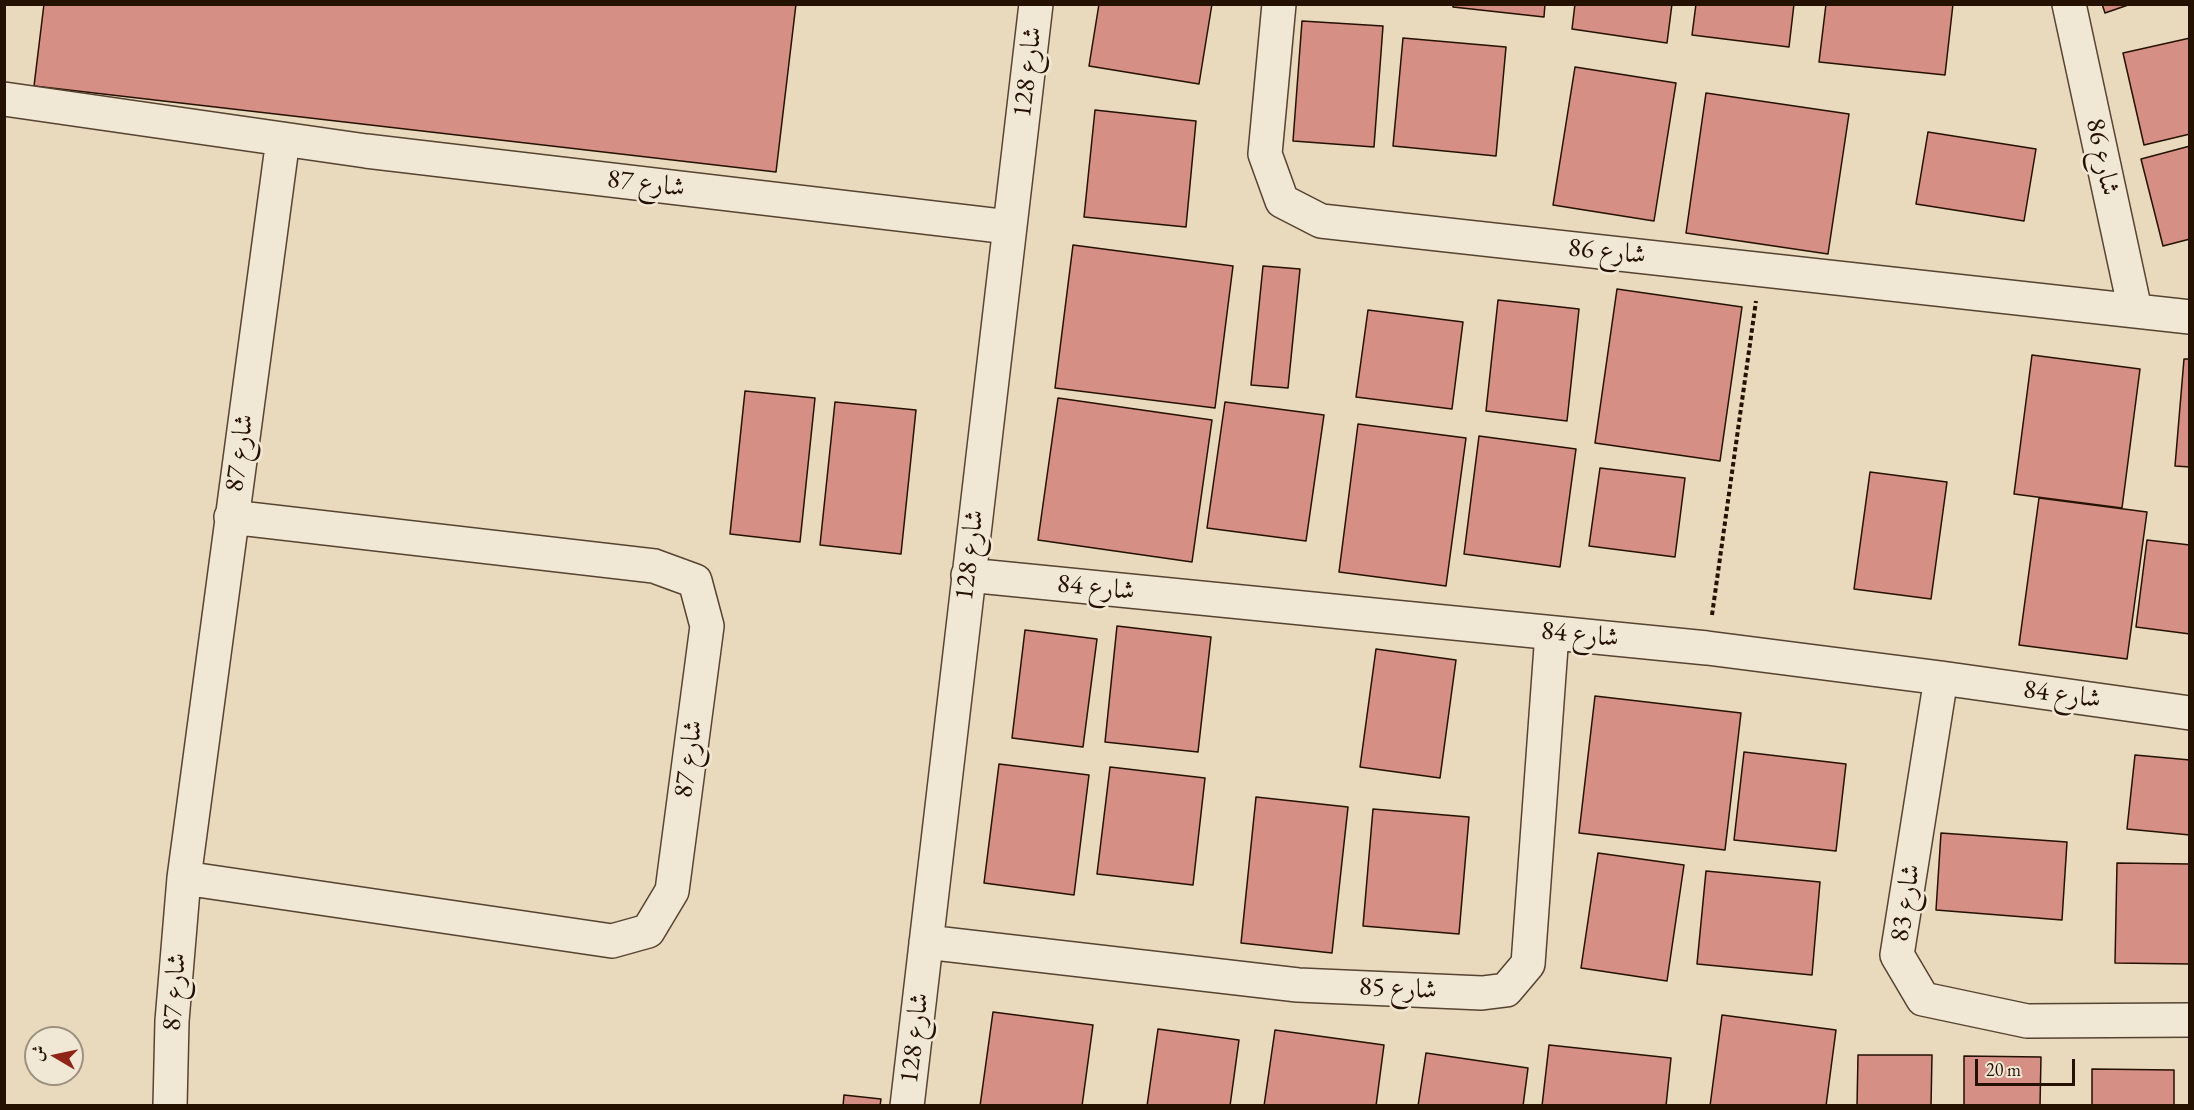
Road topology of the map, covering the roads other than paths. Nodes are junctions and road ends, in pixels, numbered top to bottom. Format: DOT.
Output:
graph roads {
  1 [pos="1036,4"];
  2 [pos="1279,4"];
  3 [pos="2069,4"];
  4 [pos="4,99"];
  5 [pos="283,139"];
  6 [pos="1009,227"];
  7 [pos="2135,310"];
  8 [pos="2190,317"];
  9 [pos="231,517"];
  10 [pos="968,575"];
  11 [pos="1552,633"];
  12 [pos="1941,678"];
  13 [pos="2190,713"];
  14 [pos="184,878"];
  15 [pos="926,942"];
  16 [pos="2190,1020"];
  17 [pos="170,1106"];
  18 [pos="907,1106"];
  1 -- 6 [label="street, شارع 128"];
  2 -- 7 [label="street, شارع 86"];
  3 -- 7 [label="street, شارع 86"];
  4 -- 5 [label="street, شارع 87"];
  5 -- 6 [label="street, شارع 87"];
  5 -- 9 [label="street, شارع 87"];
  6 -- 10 [label="street, شارع 128"];
  7 -- 8 [label="street, شارع 86"];
  9 -- 14 [label="street, شارع 87"];
  9 -- 14 [label="street, شارع 87"];
  10 -- 11 [label="street, شارع 84"];
  10 -- 15 [label="street, شارع 128"];
  11 -- 12 [label="street, شارع 84"];
  11 -- 15 [label="street, شارع 85"];
  12 -- 13 [label="street, شارع 84"];
  12 -- 16 [label="street, شارع 83"];
  14 -- 17 [label="street, شارع 87"];
  15 -- 18 [label="street, شارع 128"];
}
